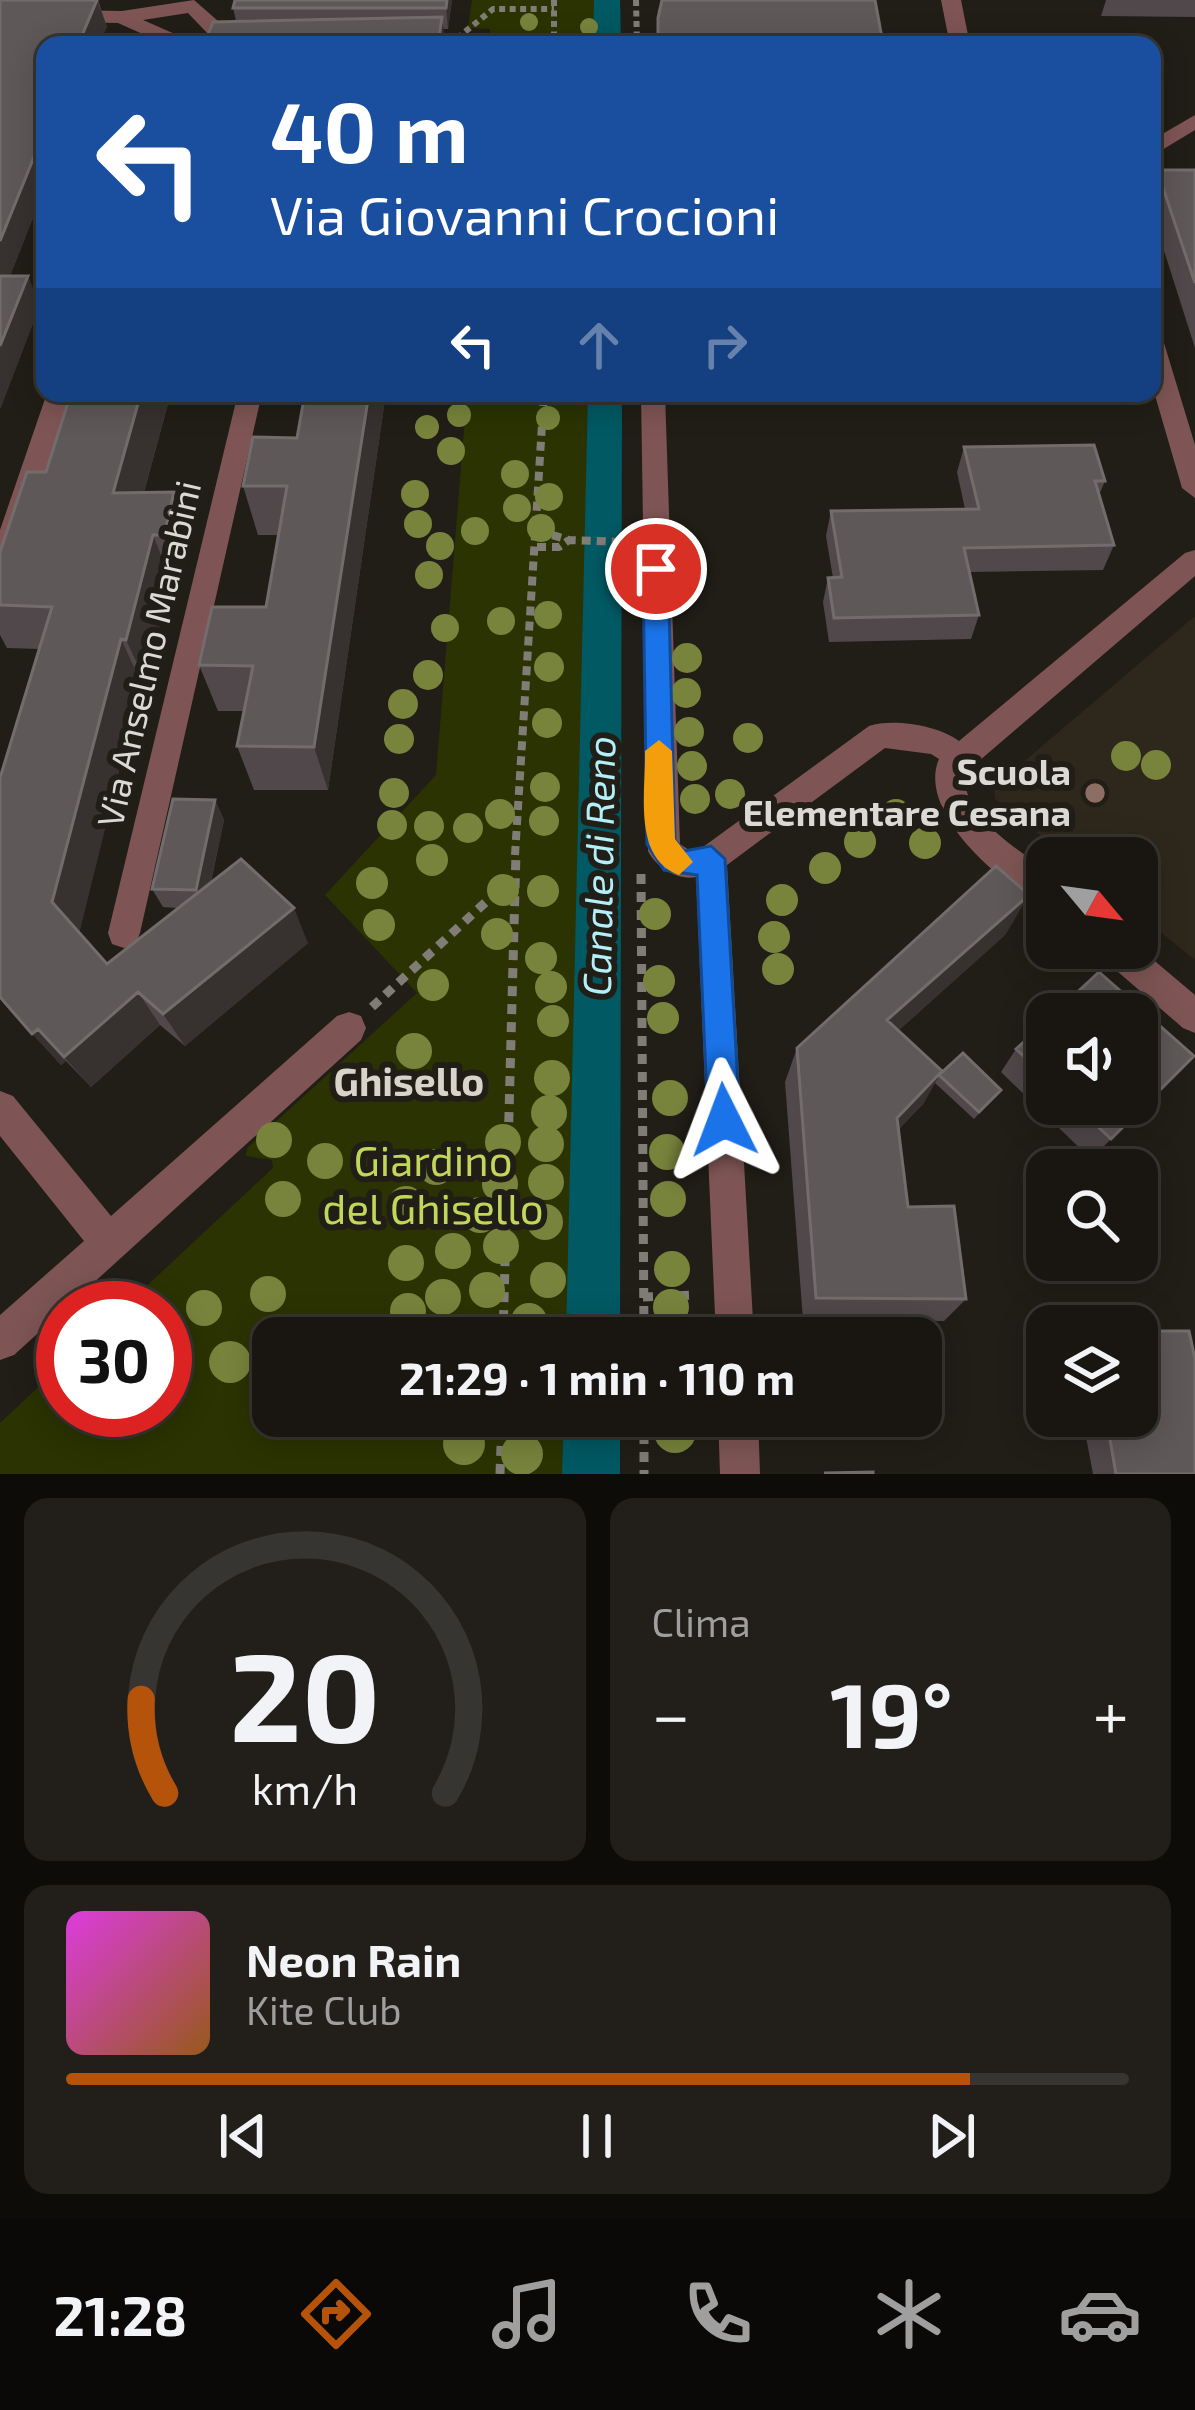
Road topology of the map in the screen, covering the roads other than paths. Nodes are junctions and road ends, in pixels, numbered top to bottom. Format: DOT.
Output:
graph roads {
  1 [pos="951,0"];
  2 [pos="195,3"];
  3 [pos="0,15"];
  4 [pos="121,17"];
  5 [pos="163,36"];
  6 [pos="183,36"];
  7 [pos="223,36"];
  8 [pos="958,36"];
  9 [pos="1195,121"];
  10 [pos="1161,144"];
  11 [pos="1161,369"];
  12 [pos="56,402"];
  13 [pos="248,402"];
  14 [pos="653,402"];
  15 [pos="1189,448"];
  16 [pos="1195,488"];
  17 [pos="1195,560"];
  18 [pos="0,571"];
  19 [pos="958,757"];
  20 [pos="711,859"];
  21 [pos="1026,872"];
  22 [pos="124,933"];
  23 [pos="1139,969"];
  24 [pos="1195,1017"];
  25 [pos="349,1028"];
  26 [pos="0,1108"];
  27 [pos="109,1243"];
  28 [pos="735,1317"];
  29 [pos="0,1341"];
  30 [pos="739,1437"];
  31 [pos="740,1474"];
  1 -- 8 [label="street"];
  2 -- 4 [label="street"];
  2 -- 6 [label="street"];
  2 -- 7 [label="street"];
  3 -- 4 [label="street"];
  4 -- 5 [label="street"];
  9 -- 10 [label="street"];
  11 -- 15 [label="street"];
  12 -- 18 [label="street"];
  13 -- 22 [label="street, Via Anselmo Marabini"];
  14 -- 20 [label="street"];
  15 -- 16 [label="street"];
  17 -- 19 [label="street"];
  19 -- 20 [label="street"];
  19 -- 21 [label="street"];
  20 -- 28 [label="street"];
  23 -- 24 [label="street"];
  25 -- 27 [label="street"];
  26 -- 27 [label="street"];
  27 -- 29 [label="street"];
  30 -- 31 [label="street"];
}
